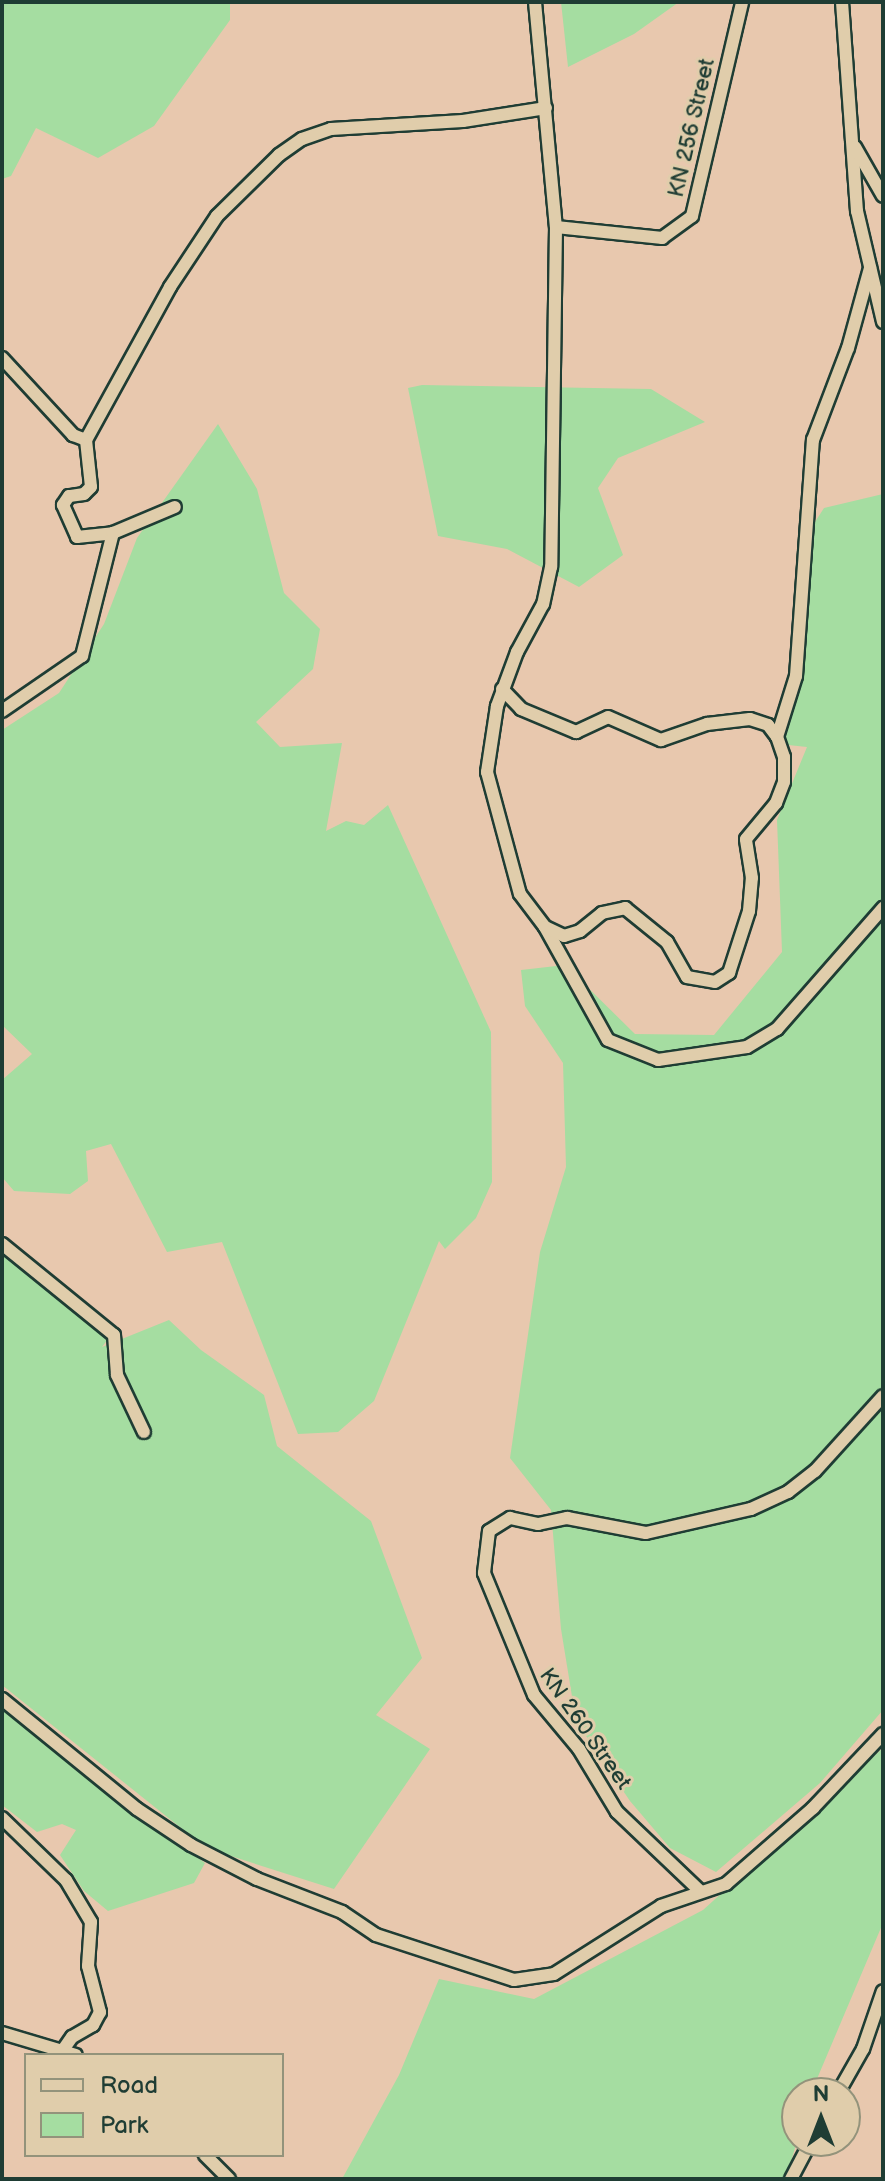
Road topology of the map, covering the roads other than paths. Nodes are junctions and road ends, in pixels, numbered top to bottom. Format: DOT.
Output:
graph roads {
  1 [pos="535,2"];
  2 [pos="742,2"];
  3 [pos="842,2"];
  4 [pos="546,108"];
  5 [pos="852,141"];
  6 [pos="883,196"];
  7 [pos="556,227"];
  8 [pos="870,268"];
  9 [pos="883,322"];
  10 [pos="2,358"];
  11 [pos="86,440"];
  12 [pos="175,507"];
  13 [pos="113,533"];
  14 [pos="502,689"];
  15 [pos="2,711"];
  16 [pos="777,737"];
  17 [pos="883,908"];
  18 [pos="545,927"];
  19 [pos="2,1244"];
  20 [pos="883,1396"];
  21 [pos="144,1432"];
  22 [pos="2,1699"];
  23 [pos="883,1734"];
  24 [pos="2,1818"];
  25 [pos="700,1891"];
  26 [pos="883,1991"];
  27 [pos="2,2033"];
  28 [pos="63,2050"];
  29 [pos="71,2053"];
  30 [pos="847,2077"];
  31 [pos="207,2157"];
  32 [pos="803,2157"];
  33 [pos="229,2179"];
  34 [pos="791,2179"];
  1 -- 4 [label="street"];
  2 -- 7 [label="street, KN 256 Street"];
  3 -- 5 [label="street"];
  4 -- 7 [label="street"];
  4 -- 11 [label="street"];
  5 -- 6 [label="street"];
  5 -- 8 [label="street"];
  7 -- 14 [label="street"];
  8 -- 9 [label="street"];
  8 -- 16 [label="street"];
  10 -- 11 [label="street"];
  11 -- 13 [label="street"];
  12 -- 13 [label="street"];
  13 -- 15 [label="street"];
  14 -- 16 [label="street"];
  14 -- 18 [label="street"];
  16 -- 18 [label="street"];
  17 -- 18 [label="street"];
  19 -- 21 [label="street"];
  20 -- 25 [label="street, KN 260 Street"];
  22 -- 25 [label="street"];
  23 -- 25 [label="street"];
  24 -- 28 [label="street"];
  26 -- 30 [label="street"];
  27 -- 28 [label="street"];
  28 -- 29 [label="street"];
  31 -- 33 [label="street"];
  32 -- 34 [label="street"];
}
